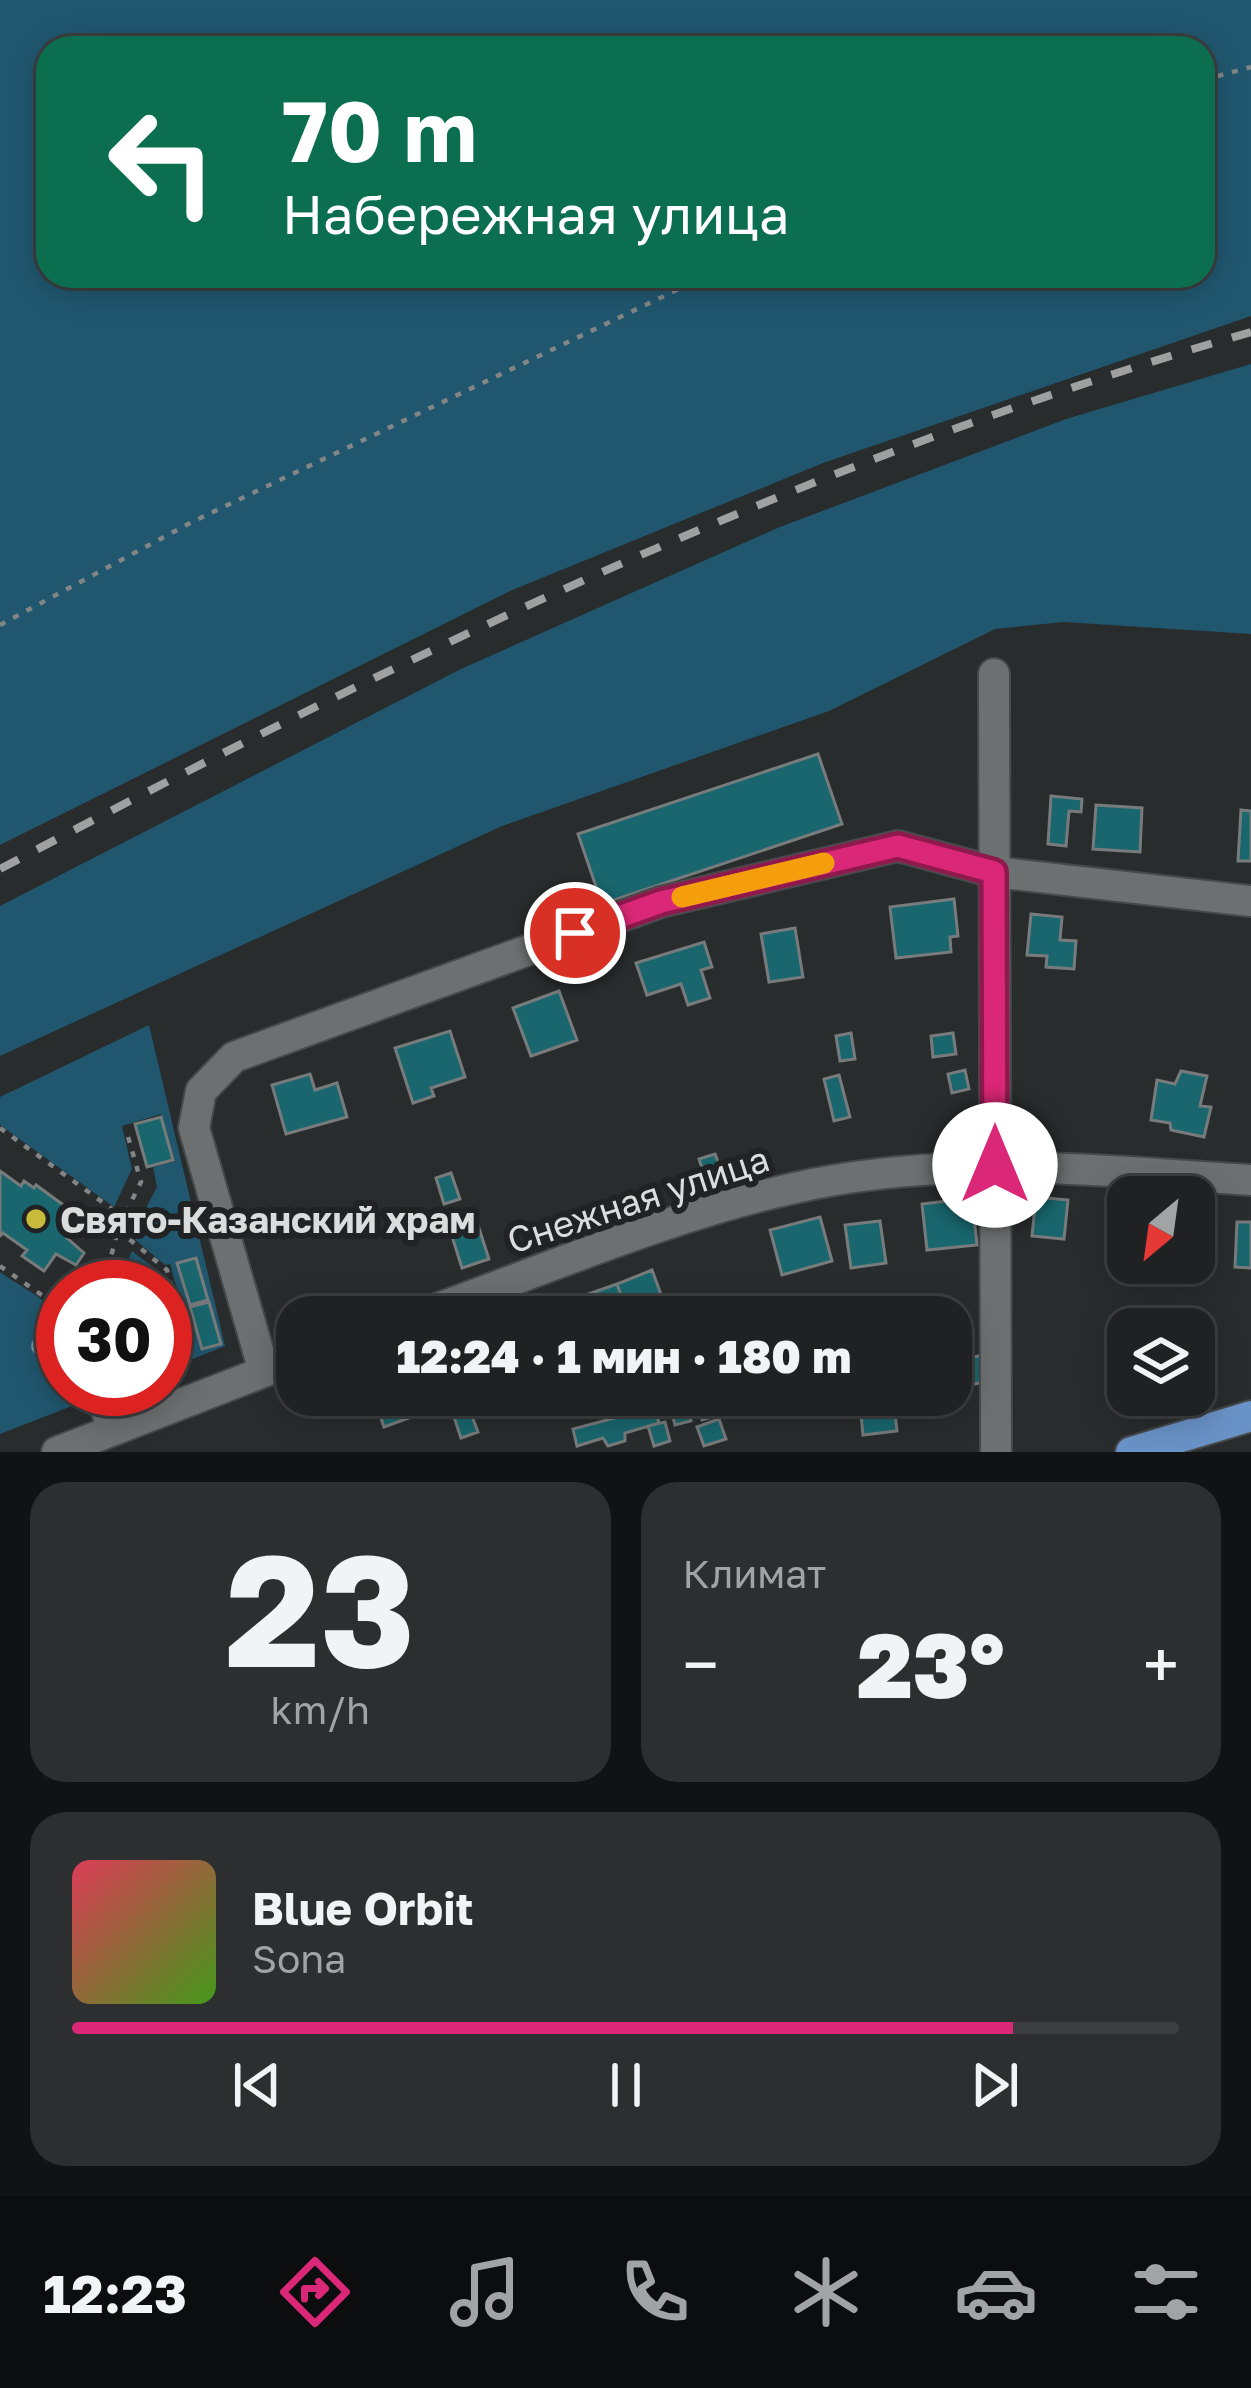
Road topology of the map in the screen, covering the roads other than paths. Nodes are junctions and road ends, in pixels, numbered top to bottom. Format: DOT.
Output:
graph roads {
  1 [pos="994,674"];
  2 [pos="994,872"];
  3 [pos="1251,901"];
  4 [pos="995,1165"];
  5 [pos="1251,1180"];
  6 [pos="473,1296"];
  7 [pos="276,1367"];
  8 [pos="264,1371"];
  9 [pos="109,1416"];
  10 [pos="1251,1416"];
  11 [pos="114,1430"];
  12 [pos="57,1452"];
  13 [pos="996,1452"];
  14 [pos="1131,1452"];
  1 -- 2 [label="street"];
  2 -- 3 [label="street"];
  2 -- 4 [label="street"];
  2 -- 8 [label="street"];
  4 -- 5 [label="street, Снежная улица"];
  4 -- 6 [label="street, Снежная улица"];
  4 -- 13 [label="street"];
  7 -- 8 [label="street"];
  8 -- 11 [label="street"];
  9 -- 11 [label="street"];
  10 -- 14 [label="main road"];
  11 -- 12 [label="street"];
}
